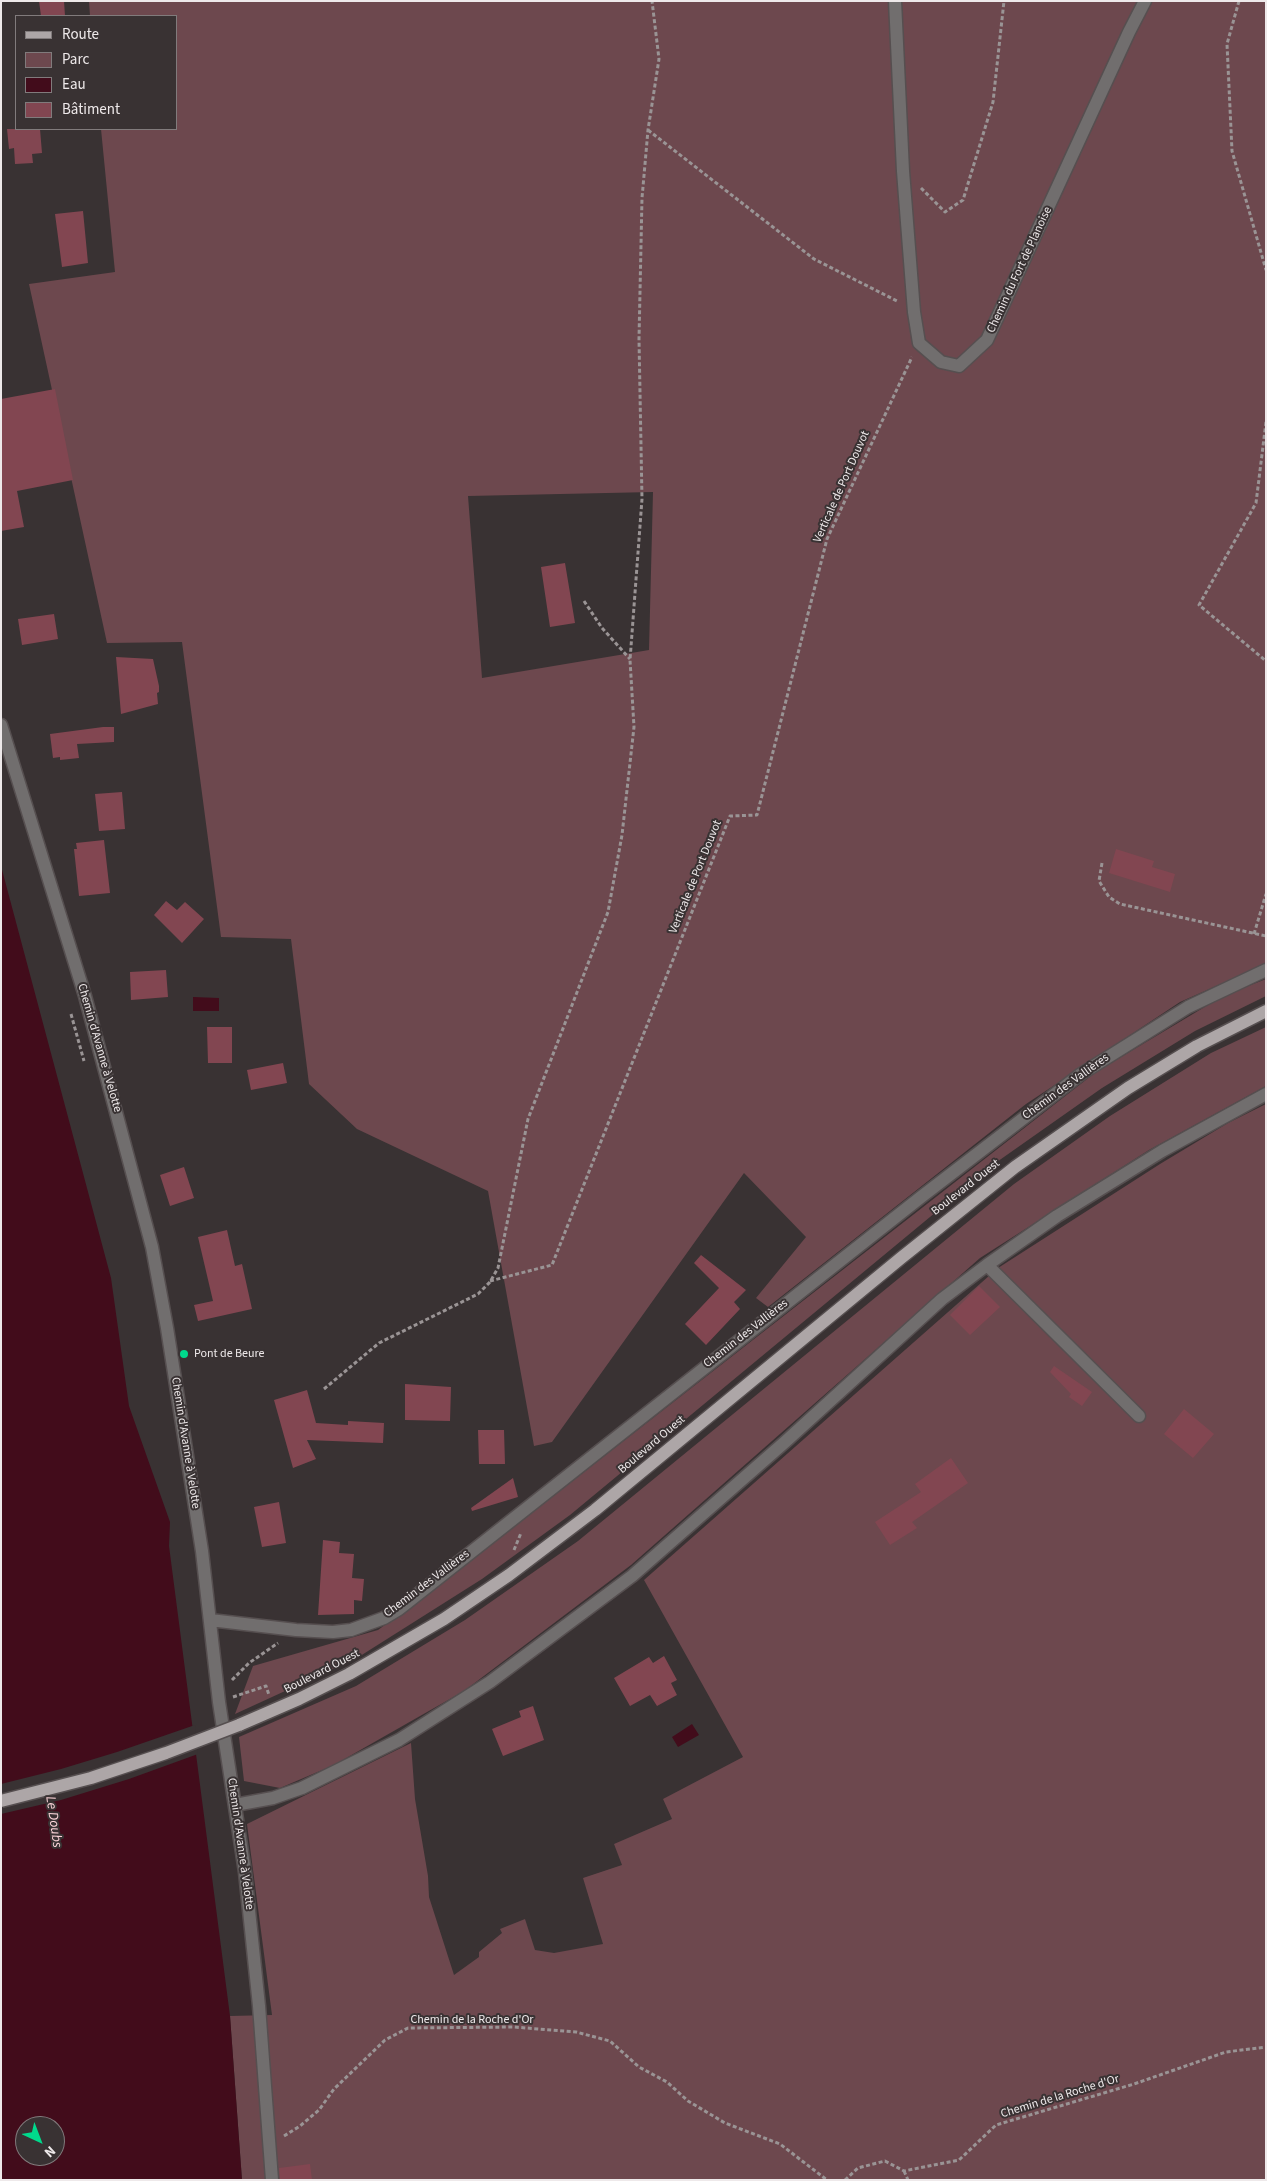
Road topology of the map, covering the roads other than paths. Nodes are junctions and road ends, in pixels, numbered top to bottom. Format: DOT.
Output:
graph roads {
  1 [pos="895,1"];
  2 [pos="1145,1"];
  3 [pos="1,725"];
  4 [pos="1266,970"];
  5 [pos="1266,1010"];
  6 [pos="1266,1094"];
  7 [pos="987,1265"];
  8 [pos="1139,1416"];
  9 [pos="210,1620"];
  10 [pos="1,1801"];
  11 [pos="235,1805"];
  12 [pos="272,2180"];
  1 -- 2 [label="street, Chemin du Fort de Planoise"];
  3 -- 9 [label="street, Chemin d'Avanne à Velotte"];
  4 -- 9 [label="street, Chemin des Vallières"];
  5 -- 10 [label="main road, Boulevard Ouest, bridge"];
  6 -- 7 [label="street"];
  7 -- 8 [label="street"];
  7 -- 11 [label="street"];
  9 -- 11 [label="street, Chemin d'Avanne à Velotte"];
  11 -- 12 [label="street, Chemin d'Avanne à Velotte"];
}
